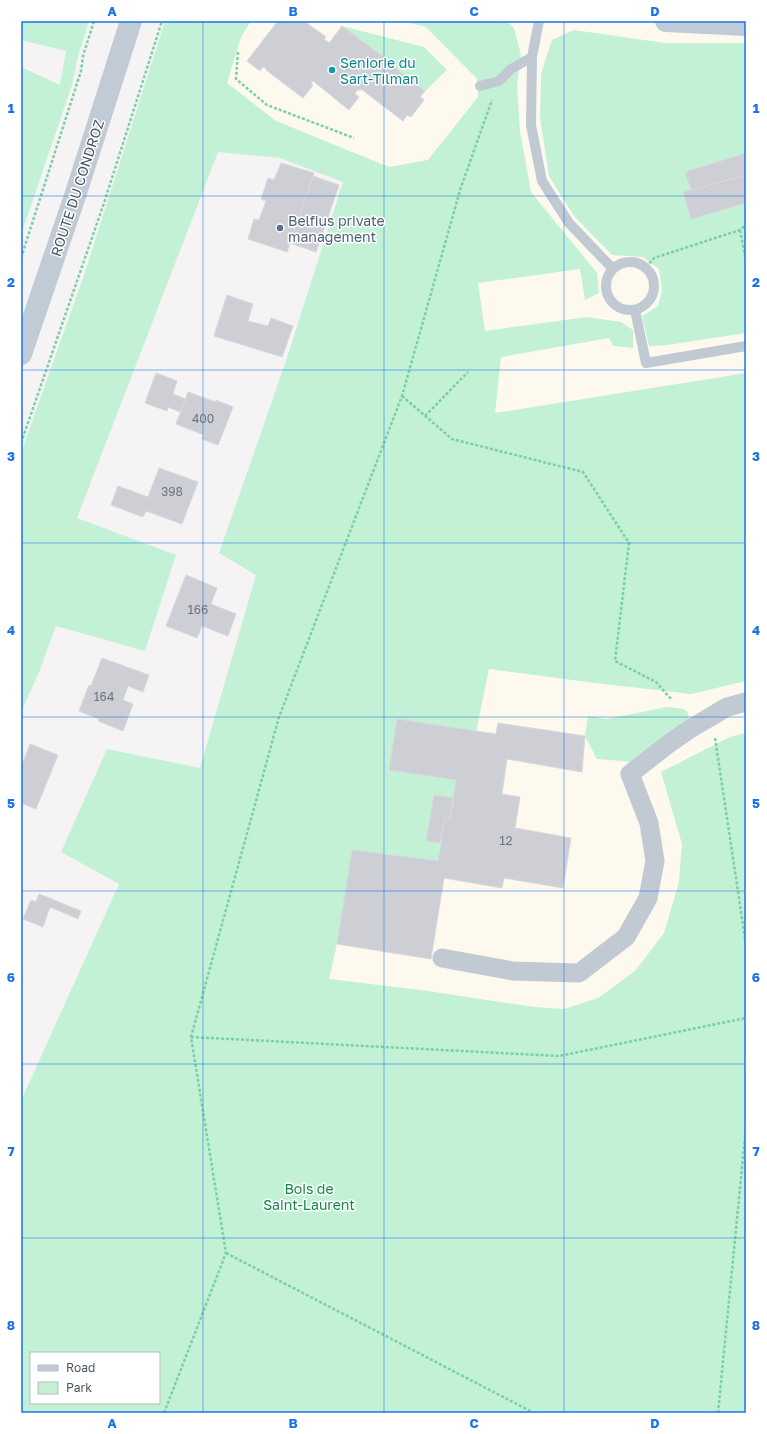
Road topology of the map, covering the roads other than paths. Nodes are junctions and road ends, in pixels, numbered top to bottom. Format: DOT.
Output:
graph roads {
  1 [pos="131,21"];
  2 [pos="539,21"];
  3 [pos="666,21"];
  4 [pos="746,25"];
  5 [pos="532,57"];
  6 [pos="480,86"];
  7 [pos="613,269"];
  8 [pos="635,310"];
  9 [pos="746,346"];
  10 [pos="21,354"];
  11 [pos="746,702"];
  12 [pos="442,958"];
  1 -- 10 [label="main road, ROUTE DU CONDROZ"];
  2 -- 5 [label="lane"];
  3 -- 4 [label="main road"];
  5 -- 6 [label="lane"];
  5 -- 7 [label="lane"];
  7 -- 8 [label="lane"];
  7 -- 8 [label="lane"];
  8 -- 9 [label="lane"];
  11 -- 12 [label="street"];
}
